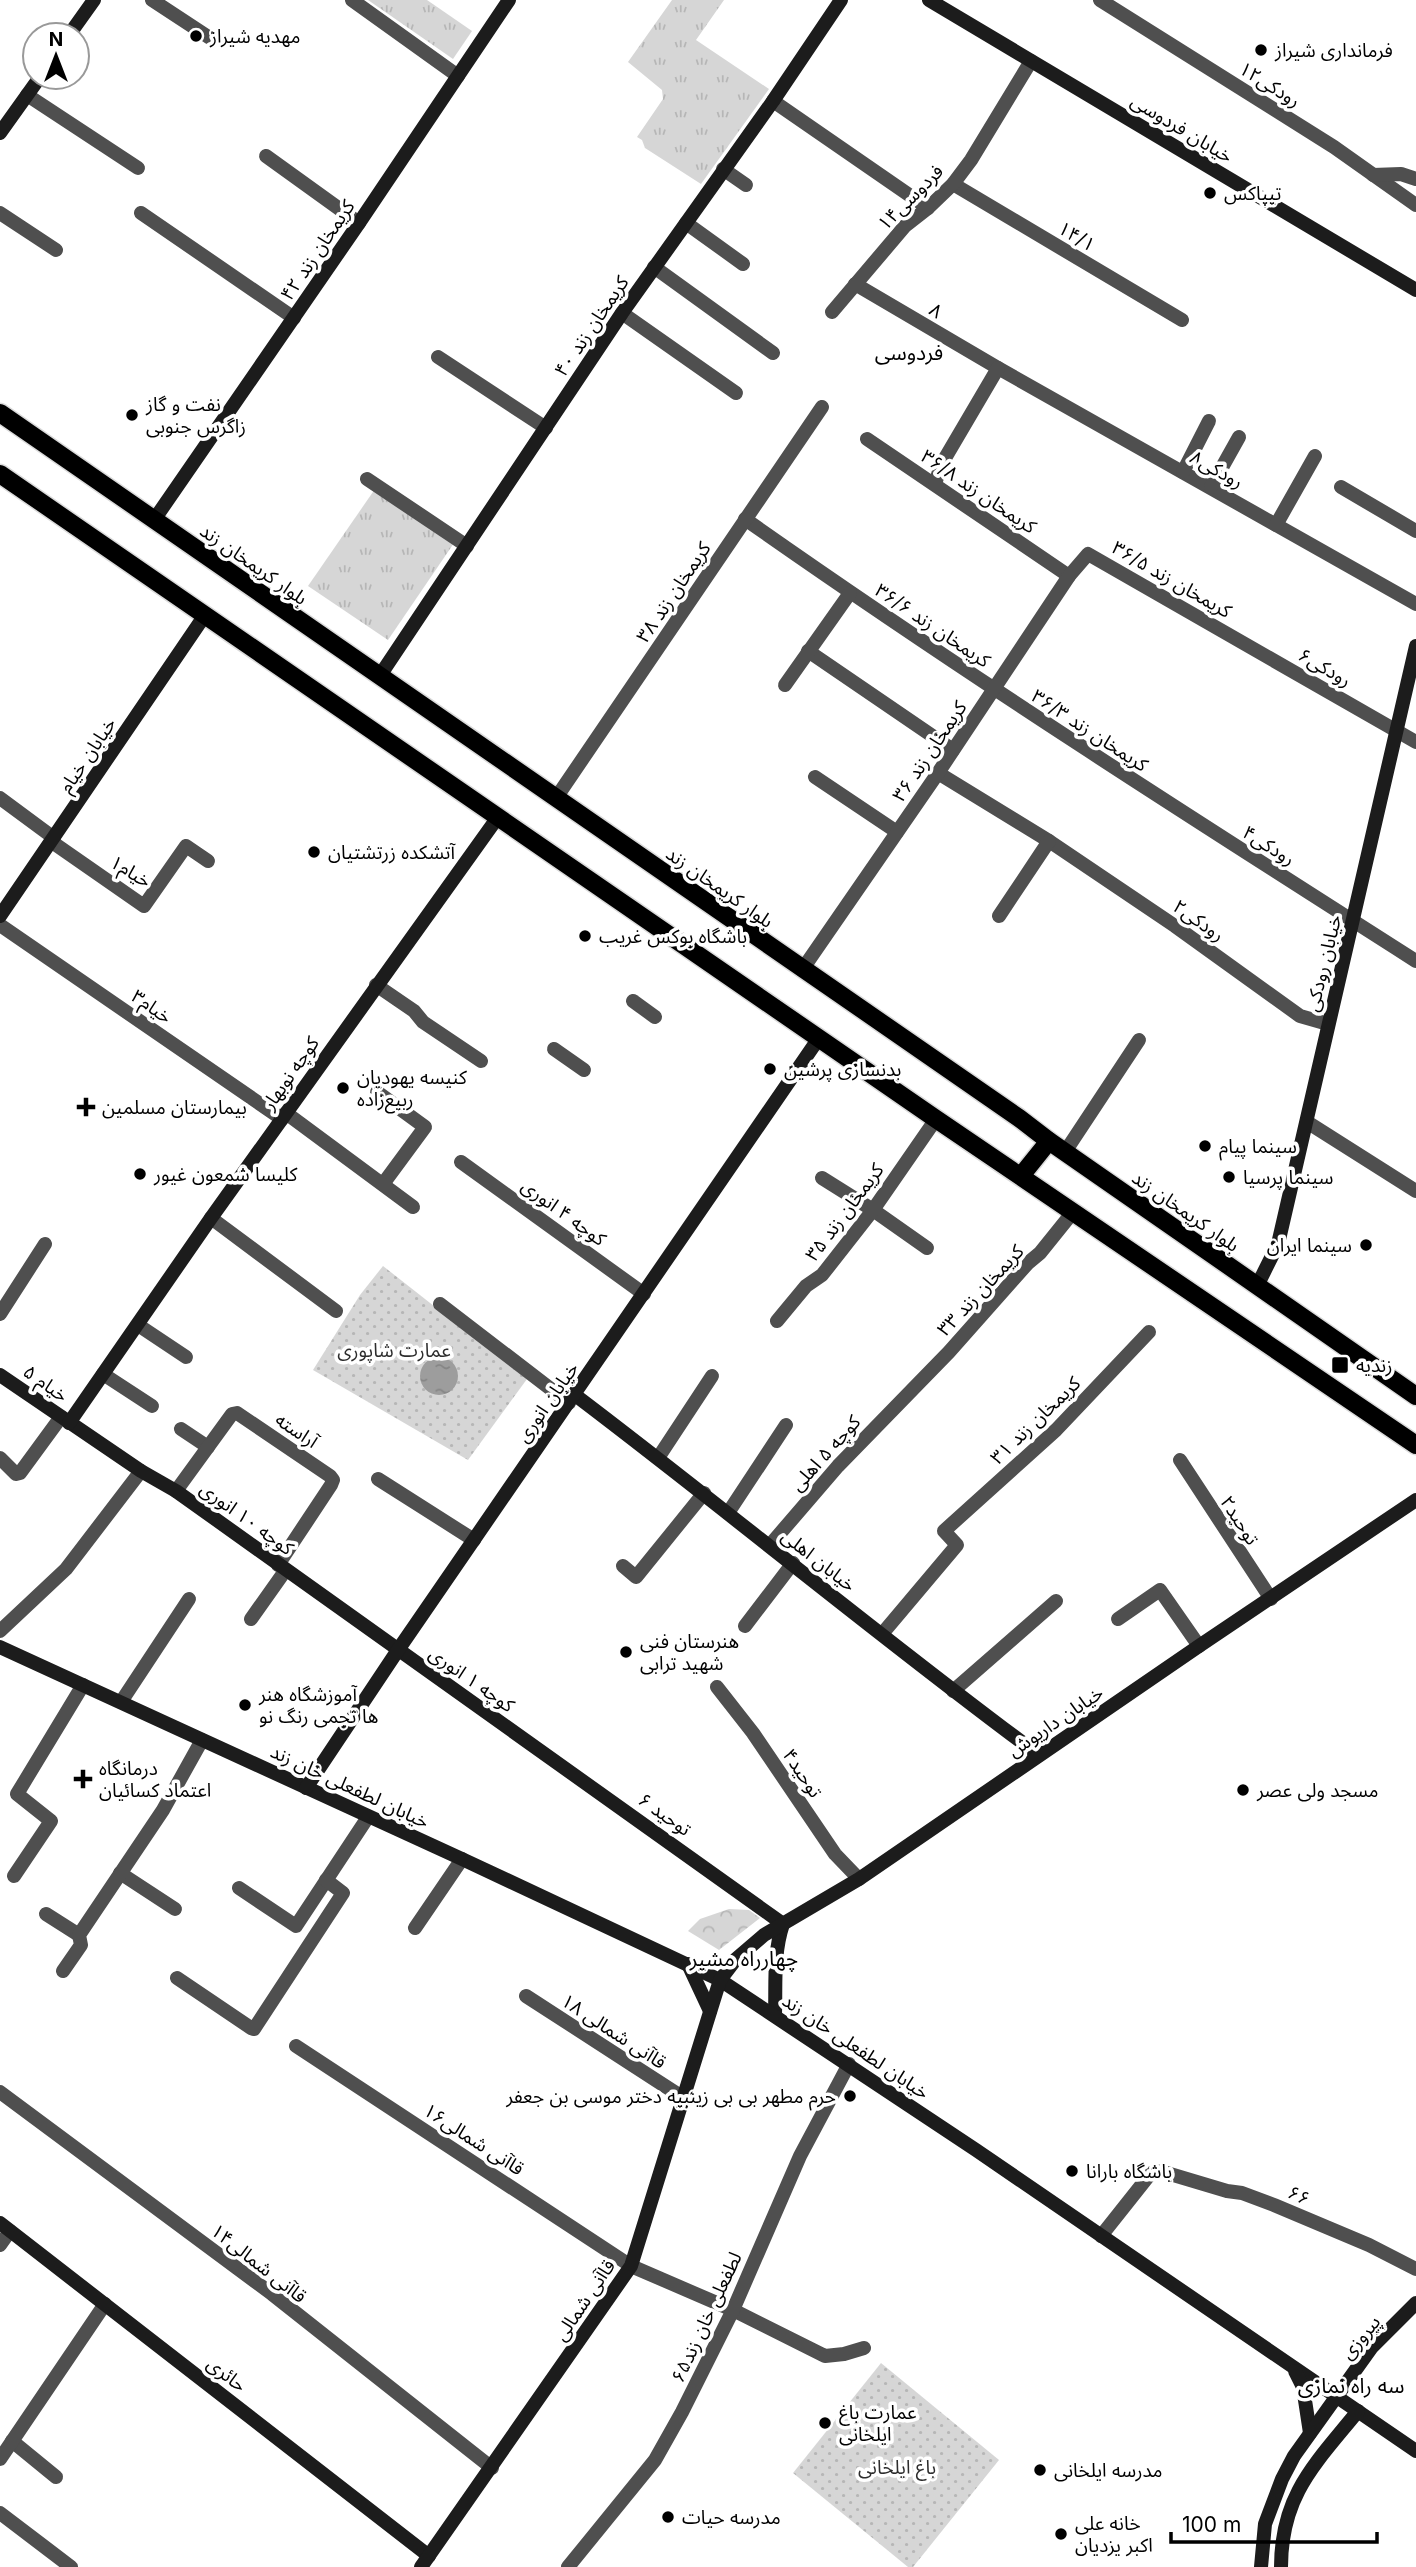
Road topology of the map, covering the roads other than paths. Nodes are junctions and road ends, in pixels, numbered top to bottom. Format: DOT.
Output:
graph roads {
  1 [pos="94,0"];
  2 [pos="152,0"];
  3 [pos="352,0"];
  4 [pos="509,0"];
  5 [pos="841,0"];
  6 [pos="929,0"];
  7 [pos="1100,0"];
  8 [pos="79,21"];
  9 [pos="213,40"];
  10 [pos="1031,61"];
  11 [pos="458,76"];
  12 [pos="30,91"];
  13 [pos="27,95"];
  14 [pos="773,101"];
  15 [pos="0,133"];
  16 [pos="266,156"];
  17 [pos="138,168"];
  18 [pos="723,169"];
  19 [pos="1373,175"];
  20 [pos="1416,178"];
  21 [pos="953,184"];
  22 [pos="746,185"];
  23 [pos="1416,205"];
  24 [pos="928,208"];
  25 [pos="141,213"];
  26 [pos="0,214"];
  27 [pos="359,223"];
  28 [pos="685,223"];
  29 [pos="56,250"];
  30 [pos="743,264"];
  31 [pos="654,267"];
  32 [pos="855,284"];
  33 [pos="1416,290"];
  34 [pos="832,312"];
  35 [pos="622,313"];
  36 [pos="294,318"];
  37 [pos="1182,320"];
  38 [pos="773,353"];
  39 [pos="438,357"];
  40 [pos="998,368"];
  41 [pos="736,393"];
  42 [pos="822,407"];
  43 [pos="0,413"];
  44 [pos="1209,421"];
  45 [pos="546,428"];
  46 [pos="1239,436"];
  47 [pos="867,439"];
  48 [pos="1315,456"];
  49 [pos="1183,472"];
  50 [pos="0,474"];
  51 [pos="367,479"];
  52 [pos="935,484"];
  53 [pos="1211,487"];
  54 [pos="1341,487"];
  55 [pos="745,519"];
  56 [pos="154,520"];
  57 [pos="1276,524"];
  58 [pos="1416,531"];
  59 [pos="467,546"];
  60 [pos="1088,554"];
  61 [pos="1069,576"];
  62 [pos="850,593"];
  63 [pos="1416,604"];
  64 [pos="205,615"];
  65 [pos="1236,638"];
  66 [pos="1416,646"];
  67 [pos="808,651"];
  68 [pos="379,677"];
  69 [pos="785,685"];
  70 [pos="993,690"];
  71 [pos="1396,729"];
  72 [pos="1416,742"];
  73 [pos="953,750"];
  74 [pos="938,773"];
  75 [pos="815,777"];
  76 [pos="0,798"];
  77 [pos="556,799"];
  78 [pos="1165,802"];
  79 [pos="498,817"];
  80 [pos="897,832"];
  81 [pos="53,840"];
  82 [pos="1049,841"];
  83 [pos="208,861"];
  84 [pos="2,910"];
  85 [pos="999,916"];
  86 [pos="1353,921"];
  87 [pos="0,925"];
  88 [pos="1416,961"];
  89 [pos="802,970"];
  90 [pos="376,985"];
  91 [pos="633,1001"];
  92 [pos="655,1017"];
  93 [pos="1328,1024"];
  94 [pos="819,1038"];
  95 [pos="1139,1040"];
  96 [pos="554,1049"];
  97 [pos="481,1060"];
  98 [pos="584,1070"];
  99 [pos="377,1092"];
  100 [pos="284,1116"];
  101 [pos="936,1119"];
  102 [pos="1307,1122"];
  103 [pos="1049,1141"];
  104 [pos="1065,1152"];
  105 [pos="461,1162"];
  106 [pos="1021,1176"];
  107 [pos="822,1178"];
  108 [pos="383,1184"];
  109 [pos="1416,1191"];
  110 [pos="413,1207"];
  111 [pos="873,1210"];
  112 [pos="1073,1212"];
  113 [pos="211,1218"];
  114 [pos="45,1244"];
  115 [pos="928,1248"];
  116 [pos="1257,1286"];
  117 [pos="645,1294"];
  118 [pos="440,1304"];
  119 [pos="336,1311"];
  120 [pos="0,1314"];
  121 [pos="777,1321"];
  122 [pos="138,1325"];
  123 [pos="1149,1332"];
  124 [pos="186,1357"];
  125 [pos="0,1374"];
  126 [pos="103,1374"];
  127 [pos="712,1376"];
  128 [pos="912,1390"];
  129 [pos="1416,1396"];
  130 [pos="572,1399"];
  131 [pos="152,1406"];
  132 [pos="65,1420"];
  133 [pos="786,1424"];
  134 [pos="181,1429"];
  135 [pos="1416,1445"];
  136 [pos="208,1447"];
  137 [pos="0,1458"];
  138 [pos="658,1458"];
  139 [pos="1180,1460"];
  140 [pos="141,1471"];
  141 [pos="378,1479"];
  142 [pos="176,1491"];
  143 [pos="704,1493"];
  144 [pos="1416,1500"];
  145 [pos="728,1513"];
  146 [pos="474,1540"];
  147 [pos="770,1545"];
  148 [pos="793,1563"];
  149 [pos="623,1566"];
  150 [pos="281,1568"];
  151 [pos="189,1599"];
  152 [pos="1271,1599"];
  153 [pos="1056,1601"];
  154 [pos="251,1619"];
  155 [pos="1118,1619"];
  156 [pos="745,1626"];
  157 [pos="0,1631"];
  158 [pos="882,1634"];
  159 [pos="1199,1646"];
  160 [pos="0,1647"];
  161 [pos="398,1650"];
  162 [pos="83,1685"];
  163 [pos="717,1687"];
  164 [pos="953,1691"];
  165 [pos="121,1702"];
  166 [pos="523,1739"];
  167 [pos="202,1740"];
  168 [pos="1039,1755"];
  169 [pos="306,1788"];
  170 [pos="369,1817"];
  171 [pos="462,1858"];
  172 [pos="120,1873"];
  173 [pos="13,1876"];
  174 [pos="859,1879"];
  175 [pos="326,1880"];
  176 [pos="239,1888"];
  177 [pos="175,1909"];
  178 [pos="46,1914"];
  179 [pos="783,1924"];
  180 [pos="415,1928"];
  181 [pos="79,1935"];
  182 [pos="688,1964"];
  183 [pos="63,1972"];
  184 [pos="177,1978"];
  185 [pos="720,1980"];
  186 [pos="526,1996"];
  187 [pos="710,2011"];
  188 [pos="775,2014"];
  189 [pos="296,2046"];
  190 [pos="849,2064"];
  191 [pos="0,2092"];
  192 [pos="682,2097"];
  193 [pos="5,2227"];
  194 [pos="1101,2236"];
  195 [pos="0,2245"];
  196 [pos="631,2266"];
  197 [pos="1416,2269"];
  198 [pos="1416,2303"];
  199 [pos="105,2304"];
  200 [pos="733,2310"];
  201 [pos="864,2348"];
  202 [pos="1294,2368"];
  203 [pos="1337,2397"];
  204 [pos="1357,2411"];
  205 [pos="1310,2433"];
  206 [pos="12,2441"];
  207 [pos="1416,2451"];
  208 [pos="0,2459"];
  209 [pos="492,2468"];
  210 [pos="56,2477"];
  211 [pos="1282,2479"];
  212 [pos="1299,2486"];
  213 [pos="0,2513"];
  214 [pos="425,2561"];
  215 [pos="71,2567"];
  216 [pos="568,2567"];
  217 [pos="1261,2567"];
  218 [pos="1281,2567"];
  1 -- 8 [label="street"];
  2 -- 9 [label="street"];
  3 -- 11 [label="street"];
  4 -- 11 [label="street, کریمخان زند ۴۲"];
  5 -- 14 [label="street, کریمخان زند ۴۰"];
  6 -- 10 [label="street, خیابان فردوسی"];
  7 -- 19 [label="street, رودکی۱۲"];
  10 -- 21 [label="street, فردوسی۱۴"];
  10 -- 33 [label="street, خیابان فردوسی"];
  11 -- 27 [label="street, کریمخان زند ۴۲"];
  12 -- 13 [label="street"];
  13 -- 15 [label="street"];
  13 -- 17 [label="street"];
  14 -- 18 [label="street, کریمخان زند ۴۰"];
  14 -- 24 [label="street"];
  16 -- 27 [label="street"];
  18 -- 22 [label="street"];
  18 -- 28 [label="street, کریمخان زند ۴۰"];
  19 -- 20 [label="street"];
  19 -- 23 [label="street, رودکی۱۲"];
  21 -- 24 [label="street, فردوسی۱۴"];
  21 -- 37 [label="street, ۱۴/۱"];
  24 -- 32 [label="street, فردوسی۱۴"];
  25 -- 36 [label="street"];
  26 -- 29 [label="street"];
  27 -- 36 [label="street, کریمخان زند ۴۲"];
  28 -- 30 [label="street"];
  28 -- 31 [label="street, کریمخان زند ۴۰"];
  31 -- 35 [label="street, کریمخان زند ۴۰"];
  31 -- 38 [label="street"];
  32 -- 34 [label="street, فردوسی۱۴"];
  32 -- 40 [label="street, ۸"];
  35 -- 41 [label="street"];
  35 -- 45 [label="street, کریمخان زند ۴۰"];
  36 -- 56 [label="street, کریمخان زند ۴۲"];
  39 -- 45 [label="street"];
  40 -- 49 [label="street, رودکی۸"];
  40 -- 52 [label="street"];
  42 -- 55 [label="street, کریمخان زند ۳۸"];
  43 -- 56 [label="main road, بلوار کریمخان زند"];
  44 -- 49 [label="street"];
  45 -- 59 [label="street, کریمخان زند ۴۰"];
  46 -- 53 [label="street"];
  47 -- 52 [label="street, کریمخان زند ۳۶/۸"];
  48 -- 57 [label="street"];
  49 -- 53 [label="street, رودکی۸"];
  50 -- 64 [label="main road"];
  51 -- 59 [label="street"];
  52 -- 61 [label="street, کریمخان زند ۳۶/۸"];
  53 -- 57 [label="street, رودکی۸"];
  54 -- 58 [label="street"];
  55 -- 62 [label="street, کریمخان زند ۳۶/۶"];
  55 -- 77 [label="street, کریمخان زند ۳۸"];
  56 -- 68 [label="main road, بلوار کریمخان زند"];
  57 -- 63 [label="street, رودکی۸"];
  59 -- 68 [label="street, کریمخان زند ۴۰"];
  60 -- 61 [label="street, کریمخان زند ۳۶"];
  60 -- 65 [label="street, کریمخان زند ۳۶/۵"];
  61 -- 70 [label="street, کریمخان زند ۳۶"];
  62 -- 67 [label="street"];
  62 -- 70 [label="street, کریمخان زند ۳۶/۶"];
  64 -- 79 [label="main road"];
  64 -- 81 [label="street, خیابان خیام"];
  65 -- 71 [label="street, رودکی۶"];
  66 -- 71 [label="street, خیابان رودکی"];
  67 -- 69 [label="street"];
  67 -- 73 [label="street"];
  68 -- 77 [label="main road, بلوار کریمخان زند"];
  70 -- 73 [label="street, کریمخان زند ۳۶"];
  70 -- 78 [label="street, کریمخان زند ۳۶/۳"];
  71 -- 72 [label="street, رودکی۶"];
  71 -- 86 [label="street, خیابان رودکی"];
  73 -- 74 [label="street, کریمخان زند ۳۶"];
  74 -- 80 [label="street, کریمخان زند ۳۶"];
  74 -- 82 [label="street, رودکی۲"];
  75 -- 80 [label="street"];
  76 -- 81 [label="street"];
  77 -- 89 [label="main road, بلوار کریمخان زند"];
  78 -- 86 [label="street, رودکی۴"];
  79 -- 90 [label="street, کوچه نوبهار"];
  79 -- 94 [label="main road"];
  80 -- 89 [label="street, کریمخان زند ۳۶"];
  81 -- 83 [label="street, ۱خیام"];
  81 -- 84 [label="street, خیابان خیام"];
  82 -- 85 [label="street"];
  82 -- 93 [label="street, رودکی۲"];
  86 -- 88 [label="street, رودکی۴"];
  86 -- 93 [label="street, خیابان رودکی"];
  87 -- 100 [label="street, خیام۳"];
  89 -- 103 [label="main road, بلوار کریمخان زند"];
  90 -- 97 [label="street"];
  90 -- 100 [label="street, کوچه نوبهار"];
  91 -- 92 [label="street"];
  93 -- 102 [label="street, خیابان رودکی"];
  94 -- 101 [label="main road"];
  94 -- 117 [label="street, خیابان انوری"];
  95 -- 104 [label="street"];
  96 -- 98 [label="street"];
  99 -- 108 [label="street"];
  100 -- 108 [label="street, خیام۳"];
  100 -- 113 [label="street, کوچه نوبهار"];
  101 -- 106 [label="main road"];
  101 -- 111 [label="street, کریمخان زند ۳۵"];
  102 -- 109 [label="street"];
  102 -- 116 [label="street, خیابان رودکی"];
  103 -- 104 [label="main road, بلوار کریمخان زند"];
  103 -- 106 [label="main road"];
  104 -- 116 [label="main road, بلوار کریمخان زند"];
  105 -- 117 [label="street, کوچه ۴ انوری"];
  106 -- 112 [label="main road"];
  107 -- 111 [label="street"];
  108 -- 110 [label="street, خیام۳"];
  111 -- 115 [label="street"];
  111 -- 121 [label="street, کریمخان زند ۳۵"];
  112 -- 128 [label="street, کریمخان زند ۳۳"];
  112 -- 135 [label="main road"];
  113 -- 119 [label="street"];
  113 -- 122 [label="street, کوچه نوبهار"];
  114 -- 120 [label="street"];
  116 -- 129 [label="main road, بلوار کریمخان زند"];
  117 -- 130 [label="street, خیابان انوری"];
  118 -- 130 [label="street"];
  122 -- 124 [label="street"];
  122 -- 126 [label="street, کوچه نوبهار"];
  123 -- 158 [label="street, کریمخان زند ۳۱"];
  125 -- 132 [label="street, ۵ خیام"];
  126 -- 131 [label="street"];
  126 -- 132 [label="street, کوچه نوبهار"];
  127 -- 138 [label="street"];
  128 -- 147 [label="street, کوچه ۵ اهلی"];
  130 -- 138 [label="street, خیابان اهلی"];
  130 -- 146 [label="street, خیابان انوری"];
  132 -- 137 [label="street"];
  132 -- 140 [label="street, کوچه ۱۰ انوری"];
  133 -- 145 [label="street"];
  134 -- 136 [label="street"];
  136 -- 142 [label="street, آراسته"];
  136 -- 150 [label="street, آراسته"];
  138 -- 143 [label="street, خیابان اهلی"];
  139 -- 152 [label="street, توحید۲"];
  140 -- 142 [label="street, کوچه ۱۰ انوری"];
  140 -- 157 [label="street"];
  141 -- 146 [label="street"];
  142 -- 150 [label="street, کوچه ۱۰ انوری"];
  143 -- 145 [label="street, خیابان اهلی"];
  143 -- 149 [label="street"];
  144 -- 152 [label="street, خیابان داریوش"];
  145 -- 147 [label="street, خیابان اهلی"];
  146 -- 161 [label="street, خیابان انوری"];
  147 -- 148 [label="street, خیابان اهلی"];
  148 -- 156 [label="street"];
  148 -- 158 [label="street, خیابان اهلی"];
  150 -- 154 [label="street"];
  150 -- 161 [label="street, کوچه ۱۰ انوری"];
  151 -- 165 [label="street"];
  152 -- 159 [label="street, خیابان داریوش"];
  153 -- 164 [label="street"];
  155 -- 159 [label="street"];
  158 -- 164 [label="street, خیابان اهلی"];
  159 -- 168 [label="street, خیابان داریوش"];
  160 -- 162 [label="street, خیابان لطفعلی خان زند"];
  161 -- 166 [label="street, کوچه ۱ انوری"];
  161 -- 169 [label="street, خیابان انوری"];
  162 -- 165 [label="street, خیابان لطفعلی خان زند"];
  162 -- 173 [label="street"];
  163 -- 174 [label="street, توحید۴"];
  164 -- 168 [label="street, خیابان اهلی"];
  165 -- 167 [label="street, خیابان لطفعلی خان زند"];
  166 -- 179 [label="street, ۶ توحید"];
  167 -- 169 [label="street, خیابان لطفعلی خان زند"];
  167 -- 172 [label="street"];
  168 -- 174 [label="street, خیابان داریوش"];
  169 -- 170 [label="street, خیابان لطفعلی خان زند"];
  170 -- 171 [label="street, خیابان لطفعلی خان زند"];
  170 -- 175 [label="street"];
  171 -- 180 [label="street"];
  171 -- 182 [label="street, خیابان لطفعلی خان زند"];
  172 -- 177 [label="street"];
  172 -- 181 [label="street"];
  174 -- 179 [label="street, خیابان داریوش"];
  175 -- 176 [label="street"];
  175 -- 184 [label="street"];
  178 -- 181 [label="street"];
  179 -- 185 [label="street, خیابان داریوش"];
  179 -- 188 [label="street"];
  181 -- 183 [label="street"];
  182 -- 185 [label="street, خیابان لطفعلی خان زند"];
  182 -- 187 [label="street"];
  185 -- 187 [label="street, قاآنی شمالی"];
  185 -- 188 [label="street, خیابان لطفعلی خان زند"];
  186 -- 192 [label="street, ۱۸ قاآنی شمالی"];
  187 -- 192 [label="street, قاآنی شمالی"];
  188 -- 190 [label="street, خیابان لطفعلی خان زند"];
  189 -- 196 [label="street, قاآنی شمالی۱۶"];
  190 -- 194 [label="street, خیابان لطفعلی خان زند"];
  190 -- 200 [label="street, لطفعلی خان زند۶۵"];
  191 -- 209 [label="street, قاآنی شمالی۱۴"];
  192 -- 196 [label="street, قاآنی شمالی"];
  193 -- 195 [label="street"];
  193 -- 199 [label="street, حائری"];
  194 -- 197 [label="street, ۶۶"];
  194 -- 202 [label="street, خیابان لطفعلی خان زند"];
  196 -- 200 [label="street, قاآنی شمالی۱۶"];
  196 -- 209 [label="street, قاآنی شمالی"];
  198 -- 203 [label="street, پیروزی"];
  199 -- 206 [label="street"];
  199 -- 214 [label="street, حائری"];
  200 -- 201 [label="street, قاآنی شمالی۱۶"];
  200 -- 216 [label="street, لطفعلی خان زند۶۵"];
  202 -- 203 [label="street, خیابان لطفعلی خان زند"];
  202 -- 205 [label="street"];
  203 -- 204 [label="street, خیابان لطفعلی خان زند"];
  203 -- 205 [label="street, پیروزی"];
  204 -- 207 [label="street, خیابان لطفعلی خان زند"];
  204 -- 212 [label="street"];
  205 -- 211 [label="street, پیروزی"];
  206 -- 208 [label="street"];
  206 -- 210 [label="street"];
  209 -- 214 [label="street, قاآنی شمالی"];
  211 -- 212 [label="street"];
  211 -- 217 [label="street, پیروزی"];
  212 -- 218 [label="street"];
  213 -- 215 [label="street"];
}
